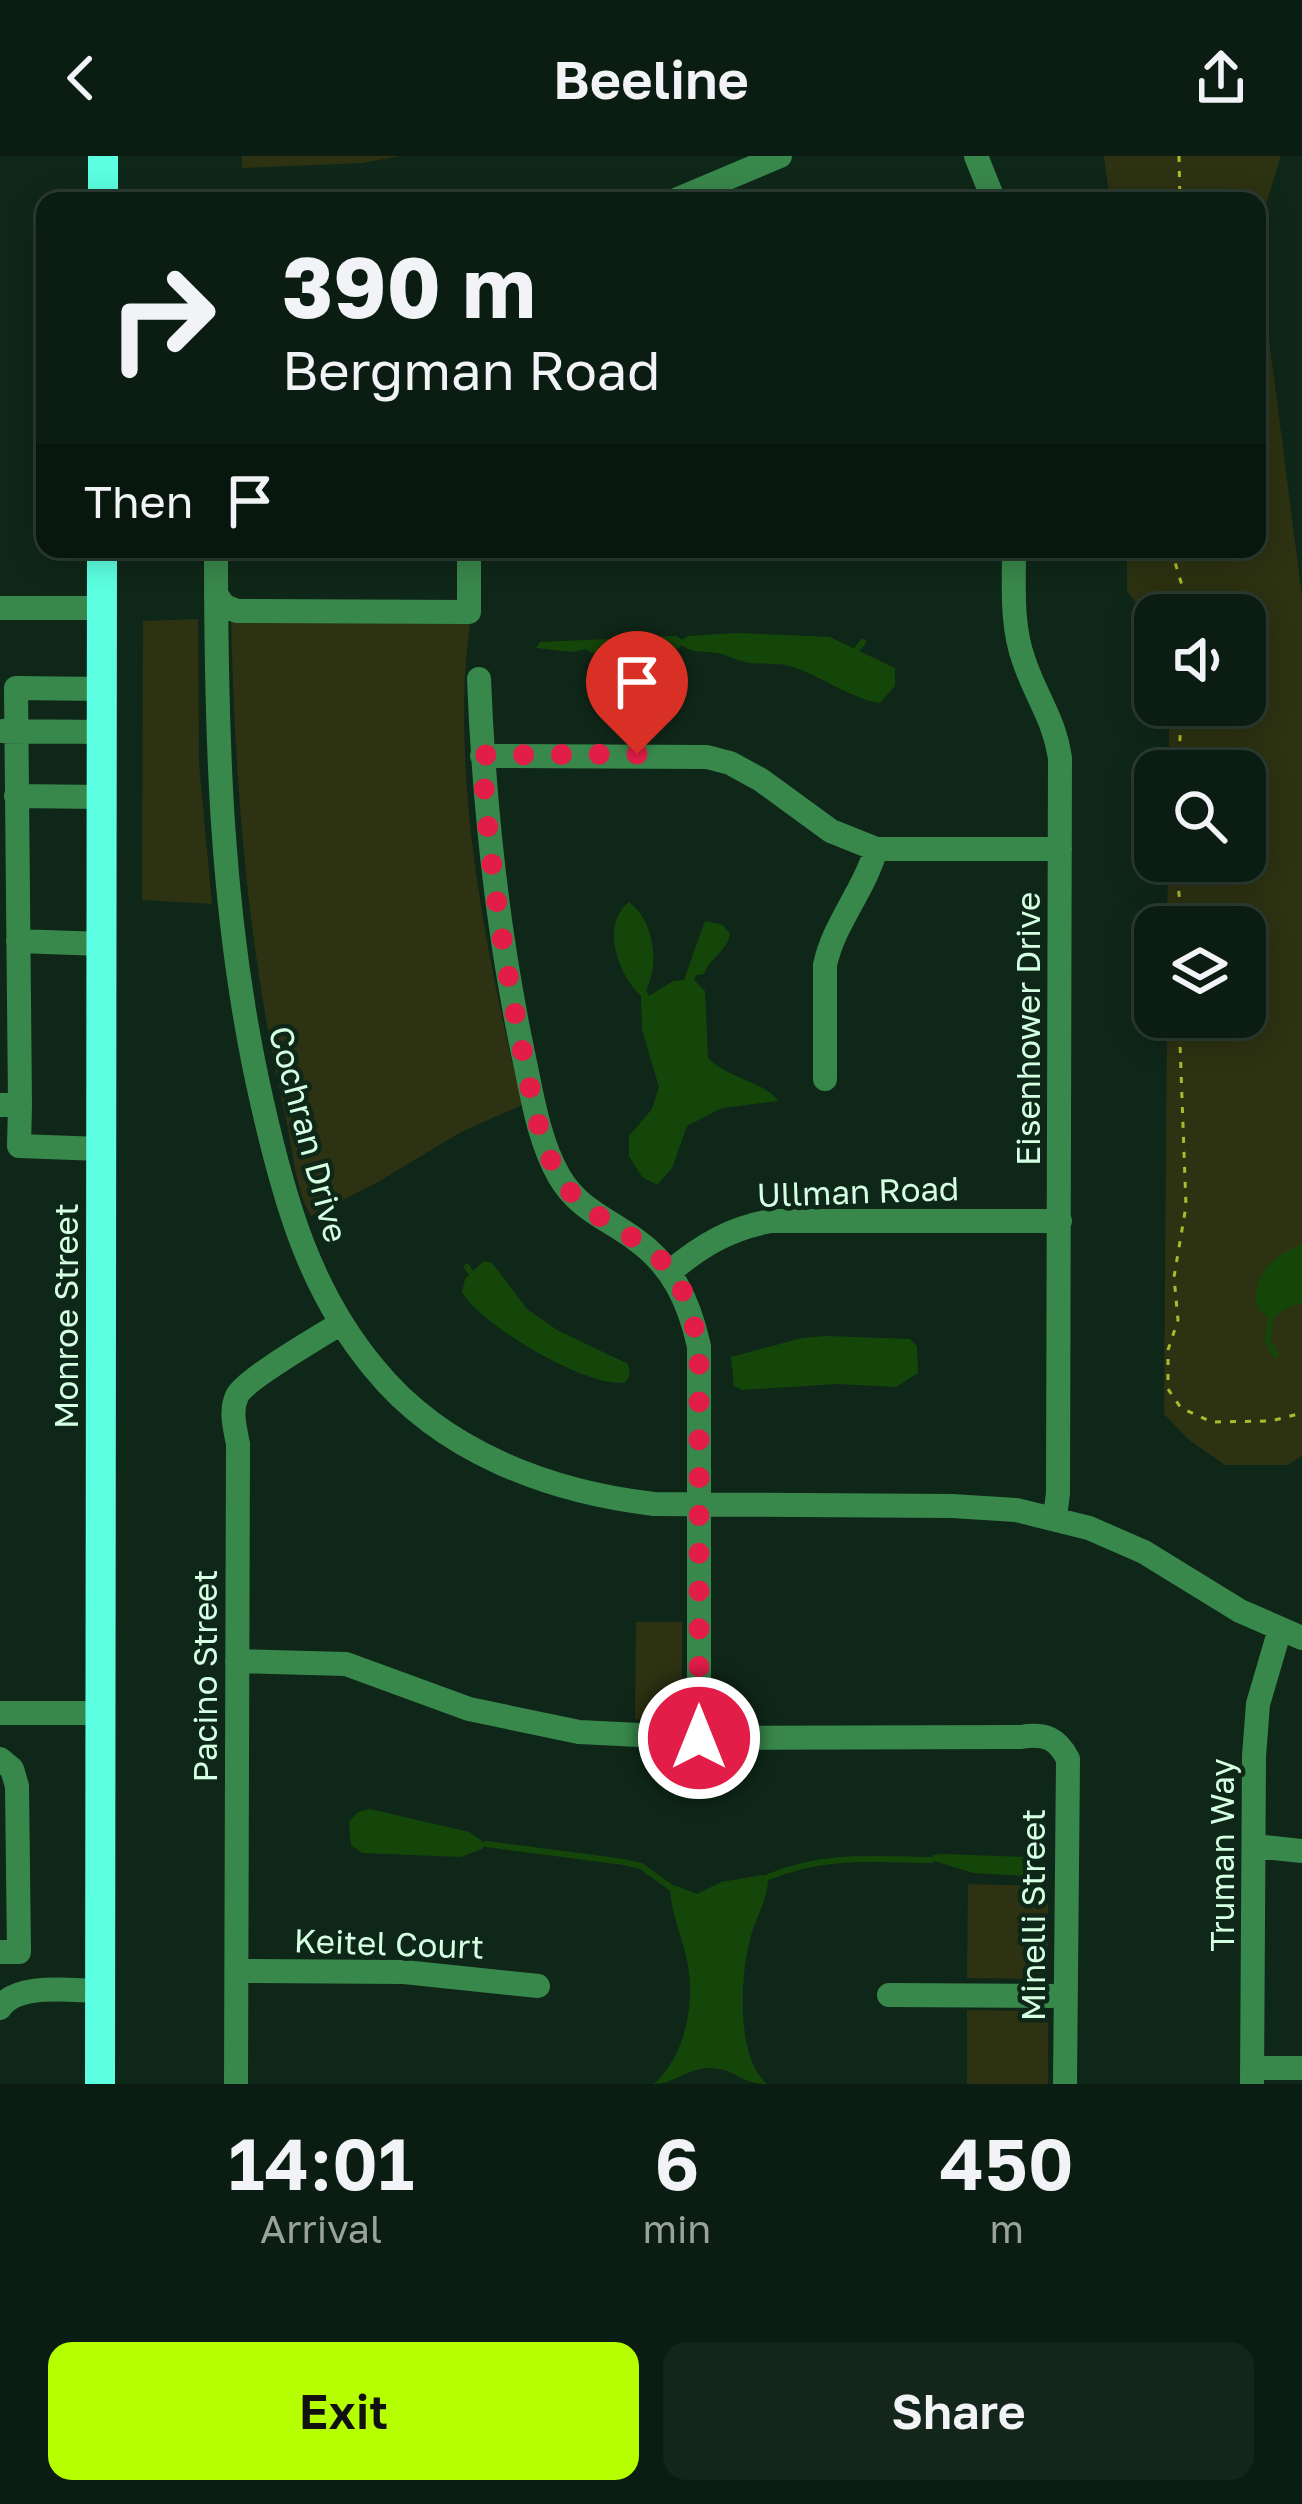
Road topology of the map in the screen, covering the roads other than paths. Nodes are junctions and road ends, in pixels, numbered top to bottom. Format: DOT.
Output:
graph roads {
  1 [pos="103,156"];
  2 [pos="780,156"];
  3 [pos="976,156"];
  4 [pos="103,192"];
  5 [pos="694,192"];
  6 [pos="990,192"];
  7 [pos="102,558"];
  8 [pos="216,558"];
  9 [pos="470,558"];
  10 [pos="1014,558"];
  11 [pos="216,594"];
  12 [pos="0,608"];
  13 [pos="102,608"];
  14 [pos="479,679"];
  15 [pos="102,689"];
  16 [pos="8,731"];
  17 [pos="102,732"];
  18 [pos="482,755"];
  19 [pos="16,796"];
  20 [pos="102,797"];
  21 [pos="876,849"];
  22 [pos="1060,849"];
  23 [pos="18,941"];
  24 [pos="102,944"];
  25 [pos="825,1079"];
  26 [pos="10,1105"];
  27 [pos="9,1147"];
  28 [pos="101,1148"];
  29 [pos="1060,1221"];
  30 [pos="671,1271"];
  31 [pos="340,1323"];
  32 [pos="699,1505"];
  33 [pos="1054,1517"];
  34 [pos="1291,1634"];
  35 [pos="237,1661"];
  36 [pos="0,1713"];
  37 [pos="101,1713"];
  38 [pos="699,1738"];
  39 [pos="0,1759"];
  40 [pos="1254,1846"];
  41 [pos="1302,1851"];
  42 [pos="0,1952"];
  43 [pos="237,1971"];
  44 [pos="538,1986"];
  45 [pos="100,1990"];
  46 [pos="889,1995"];
  47 [pos="1065,1996"];
  48 [pos="0,2008"];
  49 [pos="1302,2068"];
  50 [pos="1252,2076"];
  51 [pos="100,2084"];
  52 [pos="236,2084"];
  53 [pos="1064,2084"];
  1 -- 4 [label="main road"];
  2 -- 5 [label="street"];
  3 -- 6 [label="street"];
  7 -- 13 [label="main road, Monroe Street"];
  8 -- 11 [label="street, Cochran Drive"];
  9 -- 11 [label="street"];
  10 -- 22 [label="street, Eisenhower Drive"];
  11 -- 31 [label="street, Cochran Drive"];
  12 -- 13 [label="street"];
  13 -- 15 [label="main road, Monroe Street"];
  14 -- 18 [label="street"];
  15 -- 16 [label="street"];
  15 -- 17 [label="main road, Monroe Street"];
  16 -- 17 [label="street"];
  16 -- 19 [label="street"];
  17 -- 20 [label="main road, Monroe Street"];
  18 -- 21 [label="street"];
  18 -- 30 [label="street"];
  19 -- 20 [label="street"];
  19 -- 23 [label="street"];
  20 -- 24 [label="main road, Monroe Street"];
  21 -- 22 [label="street"];
  21 -- 25 [label="street"];
  22 -- 29 [label="street, Eisenhower Drive"];
  23 -- 24 [label="street"];
  23 -- 26 [label="street"];
  24 -- 28 [label="main road, Monroe Street"];
  26 -- 27 [label="street"];
  27 -- 28 [label="street"];
  28 -- 37 [label="main road, Monroe Street"];
  29 -- 30 [label="street, Ullman Road"];
  29 -- 33 [label="street, Eisenhower Drive"];
  30 -- 32 [label="street"];
  31 -- 32 [label="street, Cochran Drive"];
  31 -- 35 [label="street, Pacino Street"];
  32 -- 33 [label="street, Cochran Drive"];
  32 -- 38 [label="street"];
  33 -- 34 [label="street, Cochran Drive"];
  34 -- 40 [label="street, Truman Way"];
  35 -- 38 [label="street"];
  35 -- 43 [label="street, Pacino Street"];
  36 -- 37 [label="street"];
  37 -- 45 [label="main road, Monroe Street"];
  38 -- 47 [label="street, Minelli Street"];
  39 -- 42 [label="street"];
  40 -- 41 [label="street"];
  40 -- 50 [label="street, Truman Way"];
  43 -- 44 [label="street, Keitel Court"];
  43 -- 52 [label="street, Pacino Street"];
  45 -- 48 [label="street"];
  45 -- 51 [label="main road, Monroe Street"];
  46 -- 47 [label="street"];
  47 -- 53 [label="street, Minelli Street"];
  49 -- 50 [label="street"];
}
